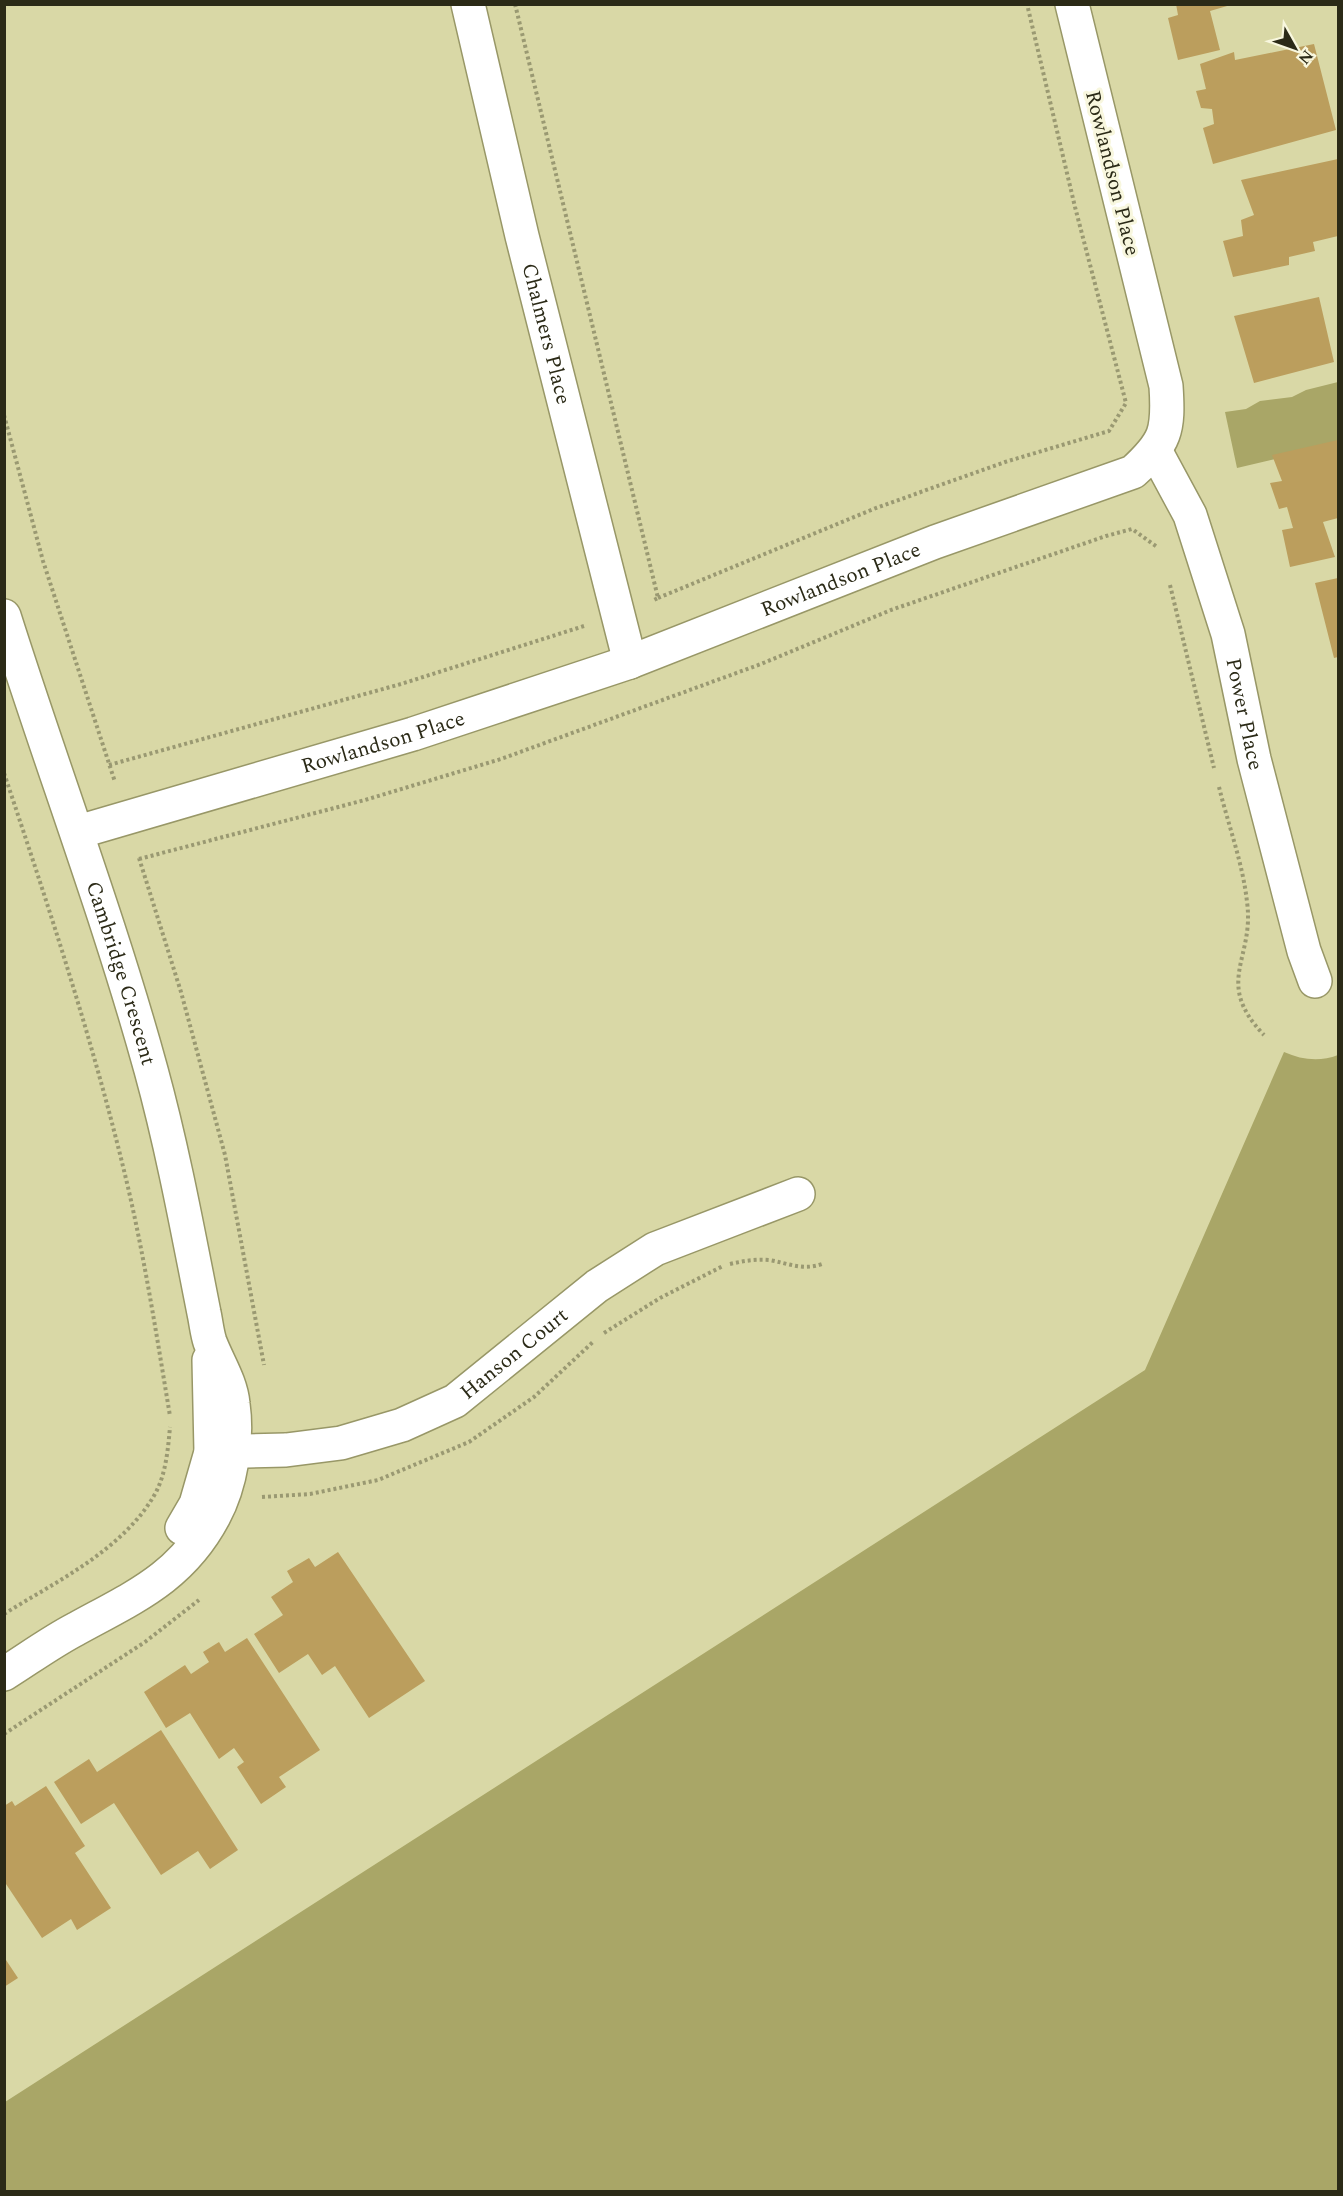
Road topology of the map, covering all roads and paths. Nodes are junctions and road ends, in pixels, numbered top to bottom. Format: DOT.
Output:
graph roads {
  1 [pos="468,4"];
  2 [pos="515,4"];
  3 [pos="1027,4"];
  4 [pos="1072,4"];
  5 [pos="1156,452"];
  6 [pos="1159,553"];
  7 [pos="1169,581"];
  8 [pos="658,598"];
  9 [pos="4,615"];
  10 [pos="618,616"];
  11 [pos="630,662"];
  12 [pos="109,765"];
  13 [pos="4,773"];
  14 [pos="78,832"];
  15 [pos="139,859"];
  16 [pos="1315,981"];
  17 [pos="1264,1035"];
  18 [pos="798,1194"];
  19 [pos="222,1452"];
  20 [pos="4,1614"];
  21 [pos="4,1674"];
  1 -- 10 [label="street, Chalmers Place"];
  2 -- 8 [label="path"];
  3 -- 8 [label="path"];
  4 -- 5 [label="street, Rowlandson Place"];
  5 -- 11 [label="street, Rowlandson Place"];
  5 -- 16 [label="street, Power Place"];
  6 -- 15 [label="path"];
  7 -- 17 [label="path"];
  8 -- 10 [label="path"];
  9 -- 14 [label="street, Cambridge Crescent"];
  10 -- 11 [label="street, Chalmers Place"];
  10 -- 12 [label="path"];
  11 -- 14 [label="street, Rowlandson Place"];
  13 -- 20 [label="path"];
  14 -- 19 [label="street, Cambridge Crescent"];
  18 -- 19 [label="street, Hanson Court"];
  19 -- 21 [label="street, Cambridge Crescent"];
}
